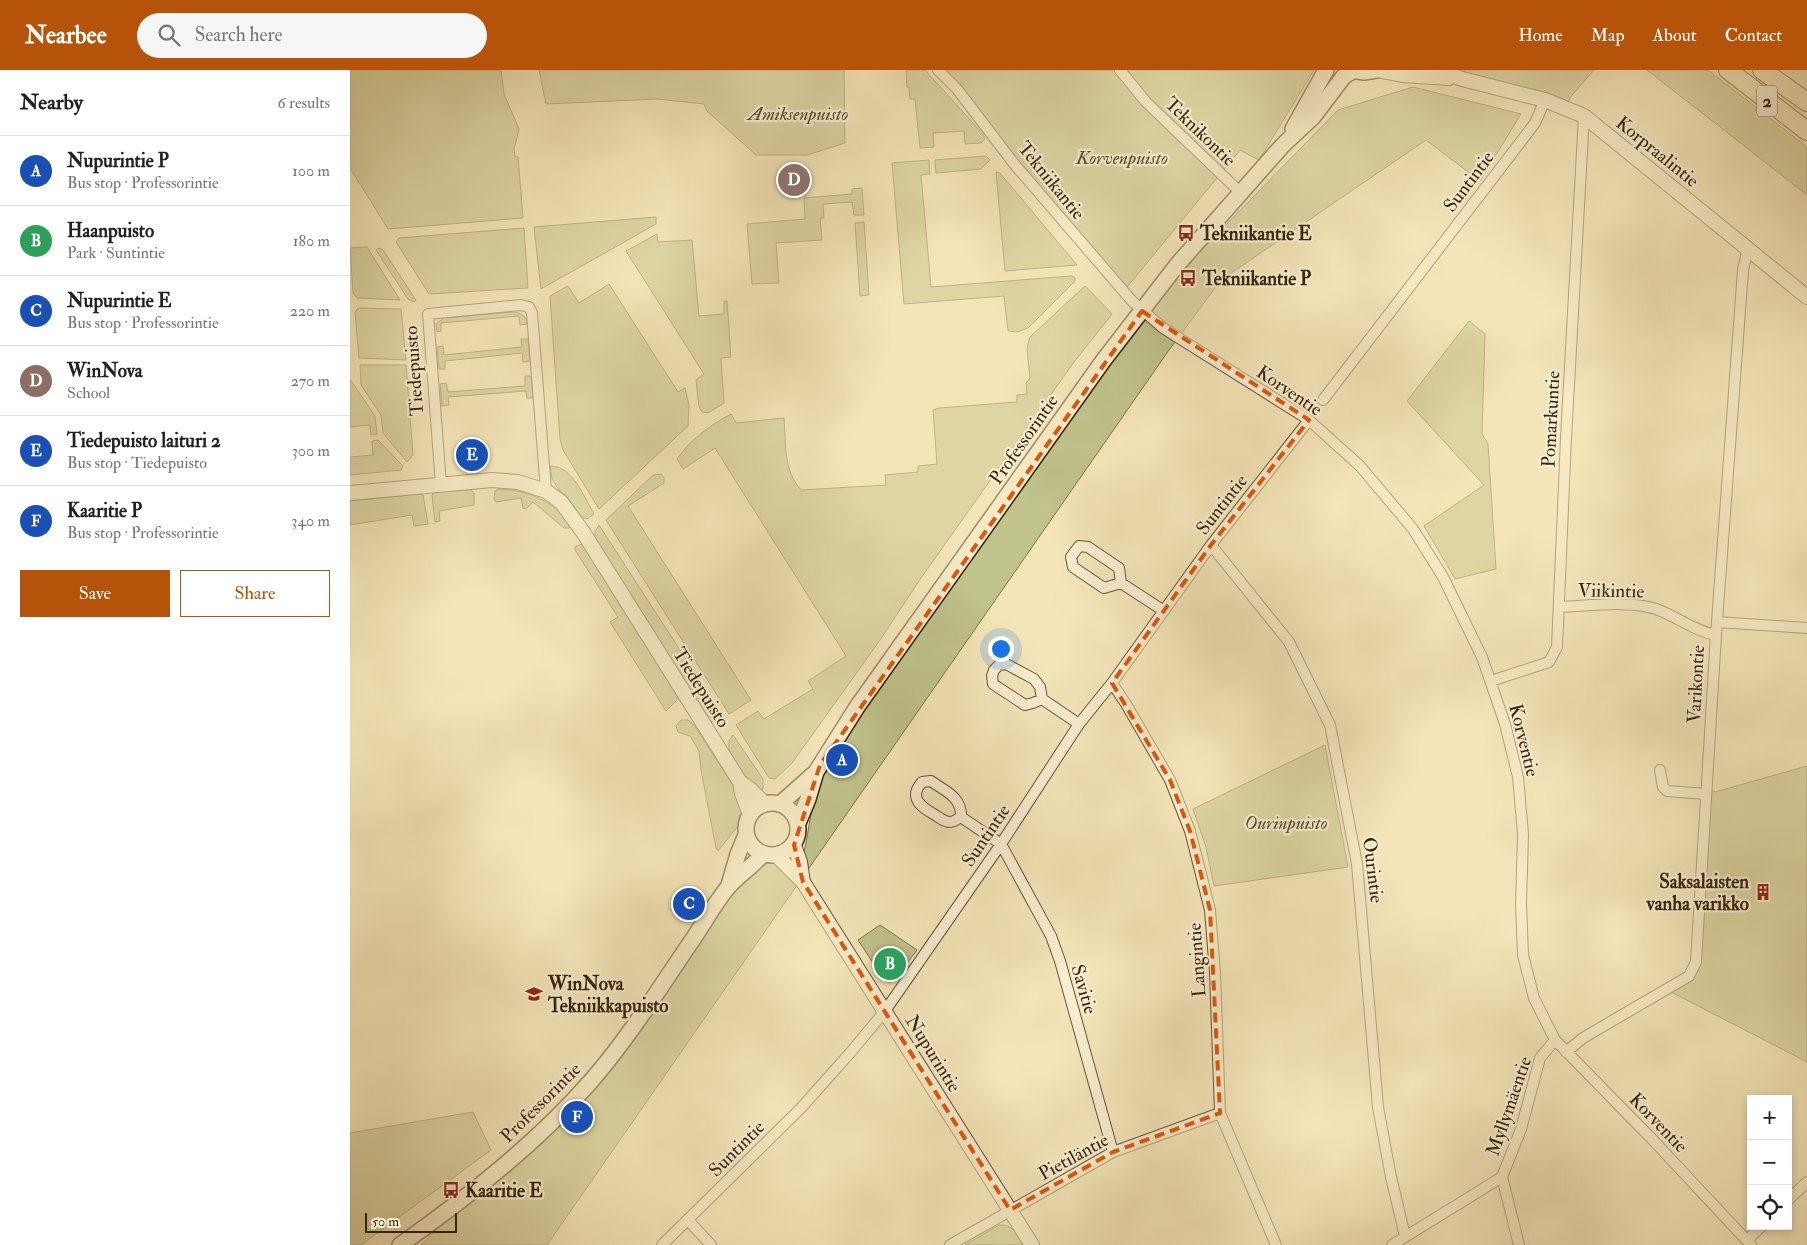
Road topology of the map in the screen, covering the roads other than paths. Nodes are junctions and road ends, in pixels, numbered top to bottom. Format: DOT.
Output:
graph roads {
  1 [pos="938,70"];
  2 [pos="1120,70"];
  3 [pos="1326,70"];
  4 [pos="1353,70"];
  5 [pos="1376,70"];
  6 [pos="1437,70"];
  7 [pos="1728,70"];
  8 [pos="1762,70"];
  9 [pos="1462,79"];
  10 [pos="1544,100"];
  11 [pos="1807,102"];
  12 [pos="1584,116"];
  13 [pos="1807,131"];
  14 [pos="1283,145"];
  15 [pos="1241,192"];
  16 [pos="1748,248"];
  17 [pos="1807,297"];
  18 [pos="1142,311"];
  19 [pos="1323,400"];
  20 [pos="1309,420"];
  21 [pos="441,485"];
  22 [pos="546,491"];
  23 [pos="350,493"];
  24 [pos="1211,545"];
  25 [pos="1121,583"];
  26 [pos="1560,607"];
  27 [pos="1164,611"];
  28 [pos="1717,622"];
  29 [pos="1807,628"];
  30 [pos="1716,634"];
  31 [pos="1491,681"];
  32 [pos="1112,683"];
  33 [pos="1042,699"];
  34 [pos="1079,724"];
  35 [pos="1660,770"];
  36 [pos="816,772"];
  37 [pos="740,782"];
  38 [pos="1706,794"];
  39 [pos="765,804"];
  40 [pos="780,804"];
  41 [pos="750,815"];
  42 [pos="961,817"];
  43 [pos="798,823"];
  44 [pos="746,835"];
  45 [pos="794,844"];
  46 [pos="1001,844"];
  47 [pos="770,855"];
  48 [pos="804,882"];
  49 [pos="729,885"];
  50 [pos="884,1011"];
  51 [pos="1555,1040"];
  52 [pos="1566,1052"];
  53 [pos="1220,1113"];
  54 [pos="1113,1152"];
  55 [pos="1502,1177"];
  56 [pos="1807,1182"];
  57 [pos="1792,1196"];
  58 [pos="1010,1210"];
  59 [pos="688,1220"];
  60 [pos="1759,1230"];
  61 [pos="1405,1236"];
  62 [pos="1749,1243"];
  63 [pos="400,1245"];
  64 [pos="662,1245"];
  65 [pos="711,1245"];
  66 [pos="950,1245"];
  67 [pos="1032,1245"];
  68 [pos="1276,1245"];
  69 [pos="1392,1245"];
  70 [pos="1519,1245"];
  1 -- 18 [label="street, Tekniikantie"];
  2 -- 15 [label="street, Teknikontie"];
  3 -- 14 [label="main road, Professorintie"];
  4 -- 5 [label="main road"];
  4 -- 14 [label="main road, Professorintie"];
  5 -- 9 [label="street, Korpraalintie"];
  6 -- 9 [label="street, Korpraalintie"];
  7 -- 13 [label="highway, 2"];
  8 -- 11 [label="highway, 2"];
  9 -- 10 [label="street, Korpraalintie"];
  10 -- 12 [label="street, Korpraalintie"];
  10 -- 19 [label="street, Suntintie"];
  12 -- 16 [label="street, Korpraalintie"];
  12 -- 26 [label="street, Pomarkuntie"];
  14 -- 15 [label="main road, Professorintie"];
  15 -- 18 [label="main road, Professorintie"];
  16 -- 17 [label="street, Korpraalintie"];
  16 -- 28 [label="street, Varikontie"];
  18 -- 20 [label="street, Korventie"];
  18 -- 36 [label="main road, Professorintie"];
  20 -- 24 [label="street, Suntintie"];
  20 -- 31 [label="street, Korventie"];
  21 -- 22 [label="street, Tiedepuisto"];
  21 -- 22 [label="street, Tiedepuisto"];
  21 -- 23 [label="street"];
  22 -- 37 [label="street, Tiedepuisto"];
  24 -- 27 [label="street, Suntintie"];
  24 -- 61 [label="street, Ourintie"];
  25 -- 25 [label="street"];
  25 -- 27 [label="street"];
  26 -- 30 [label="street, Viikintie"];
  26 -- 31 [label="street, Pomarkuntie"];
  27 -- 32 [label="street, Suntintie"];
  28 -- 29 [label="street"];
  28 -- 30 [label="street, Varikontie"];
  30 -- 38 [label="street, Varikontie"];
  31 -- 51 [label="street, Korventie"];
  32 -- 34 [label="street, Suntintie"];
  32 -- 53 [label="street, Langintie"];
  33 -- 33 [label="street"];
  33 -- 34 [label="street"];
  34 -- 46 [label="street, Suntintie"];
  35 -- 38 [label="street"];
  36 -- 40 [label="main road, Professorintie"];
  36 -- 43 [label="main road, Professorintie"];
  37 -- 39 [label="street, Tiedepuisto"];
  37 -- 41 [label="street, Tiedepuisto"];
  38 -- 52 [label="street, Varikontie"];
  39 -- 40 [label="main road"];
  39 -- 41 [label="main road"];
  40 -- 43 [label="main road"];
  41 -- 44 [label="main road"];
  42 -- 42 [label="street"];
  42 -- 46 [label="street"];
  43 -- 45 [label="main road"];
  44 -- 47 [label="main road"];
  44 -- 49 [label="main road, Professorintie"];
  45 -- 47 [label="main road"];
  45 -- 48 [label="street, Nupurintie"];
  46 -- 50 [label="street, Suntintie"];
  46 -- 54 [label="street, Savitie"];
  47 -- 48 [label="street, Nupurintie"];
  47 -- 49 [label="main road, Professorintie"];
  48 -- 50 [label="street, Nupurintie"];
  49 -- 63 [label="main road, Professorintie"];
  50 -- 58 [label="street, Nupurintie"];
  50 -- 59 [label="street, Suntintie"];
  51 -- 52 [label="street, Korventie"];
  51 -- 55 [label="street, Myllymäentie"];
  52 -- 62 [label="street, Korventie"];
  53 -- 54 [label="street, Pietiläntie"];
  53 -- 68 [label="street, Langintie"];
  54 -- 58 [label="street, Pietiläntie"];
  55 -- 61 [label="street, Myllymäentie"];
  55 -- 70 [label="street"];
  56 -- 57 [label="street"];
  58 -- 66 [label="street, Pietiläntie"];
  58 -- 67 [label="street, Nupurintie"];
  59 -- 64 [label="street, Suntintie"];
  59 -- 65 [label="street"];
  60 -- 62 [label="street"];
  61 -- 69 [label="street, Myllymäentie"];
}
